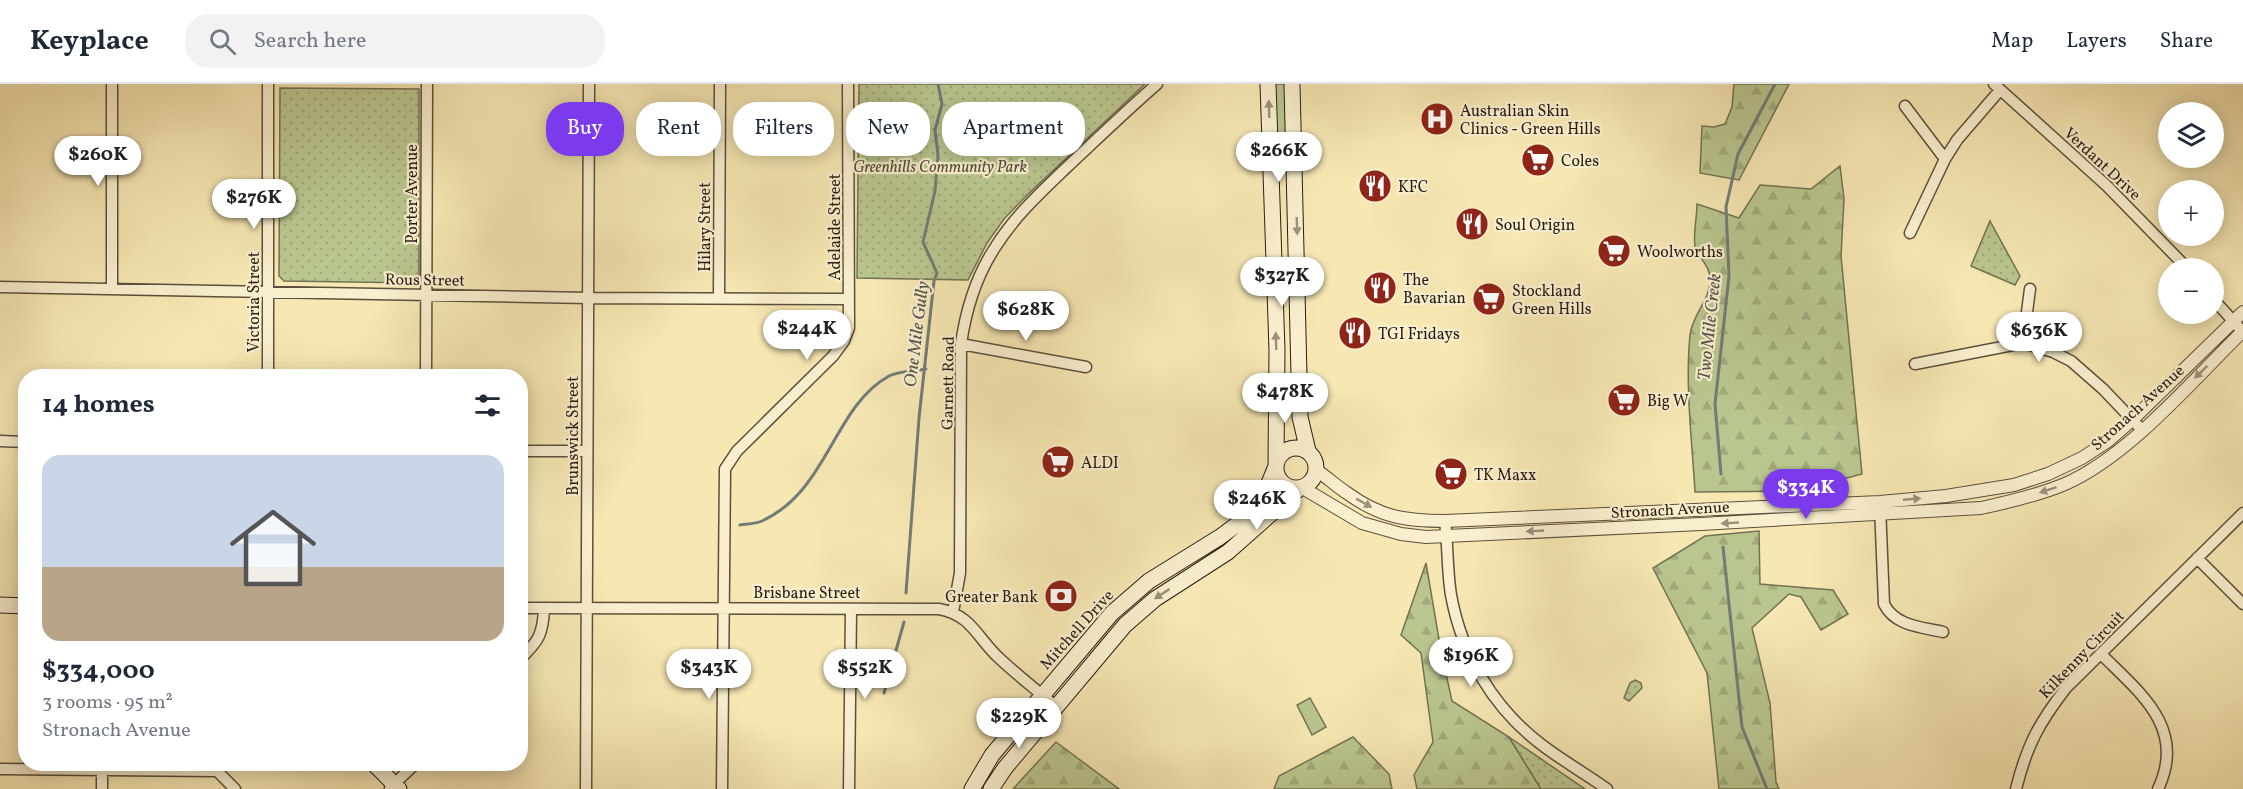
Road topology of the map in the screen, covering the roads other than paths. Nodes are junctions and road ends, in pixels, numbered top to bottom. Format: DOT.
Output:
graph roads {
  1 [pos="112,84"];
  2 [pos="268,84"];
  3 [pos="427,84"];
  4 [pos="589,84"];
  5 [pos="720,84"];
  6 [pos="848,84"];
  7 [pos="1157,84"];
  8 [pos="1268,84"];
  9 [pos="1292,84"];
  10 [pos="1997,87"];
  11 [pos="1905,106"];
  12 [pos="1945,159"];
  13 [pos="1910,233"];
  14 [pos="2177,258"];
  15 [pos="0,287"];
  16 [pos="112,289"];
  17 [pos="2030,289"];
  18 [pos="268,292"];
  19 [pos="427,294"];
  20 [pos="588,297"];
  21 [pos="719,298"];
  22 [pos="849,298"];
  23 [pos="2224,311"];
  24 [pos="2243,312"];
  25 [pos="2234,322"];
  26 [pos="2243,332"];
  27 [pos="2023,343"];
  28 [pos="961,344"];
  29 [pos="1915,364"];
  30 [pos="1086,367"];
  31 [pos="267,369"];
  32 [pos="426,369"];
  33 [pos="2132,420"];
  34 [pos="2142,430"];
  35 [pos="0,441"];
  36 [pos="18,442"];
  37 [pos="528,451"];
  38 [pos="587,451"];
  39 [pos="1308,451"];
  40 [pos="1276,464"];
  41 [pos="1316,470"];
  42 [pos="1301,487"];
  43 [pos="1881,508"];
  44 [pos="2243,513"];
  45 [pos="1445,521"];
  46 [pos="1447,537"];
  47 [pos="2197,558"];
  48 [pos="2243,604"];
  49 [pos="0,605"];
  50 [pos="18,606"];
  51 [pos="528,608"];
  52 [pos="544,608"];
  53 [pos="587,609"];
  54 [pos="723,610"];
  55 [pos="851,610"];
  56 [pos="953,612"];
  57 [pos="1943,632"];
  58 [pos="528,651"];
  59 [pos="2101,654"];
  60 [pos="1042,695"];
  61 [pos="1056,707"];
  62 [pos="0,769"];
  63 [pos="18,769"];
  64 [pos="102,771"];
  65 [pos="217,771"];
  66 [pos="380,771"];
  67 [pos="409,771"];
  68 [pos="394,787"];
  69 [pos="102,789"];
  70 [pos="235,789"];
  71 [pos="586,789"];
  72 [pos="722,789"];
  73 [pos="849,789"];
  74 [pos="972,789"];
  75 [pos="991,789"];
  76 [pos="1607,789"];
  77 [pos="2016,789"];
  78 [pos="2158,789"];
  1 -- 16 [label="street"];
  2 -- 18 [label="street, Victoria Street"];
  3 -- 19 [label="street, Porter Avenue"];
  4 -- 20 [label="street, Brunswick Street"];
  5 -- 21 [label="street, Hilary Street"];
  6 -- 22 [label="street, Adelaide Street"];
  7 -- 28 [label="street, Garnett Road"];
  40 -- 8 [label="main road, Mitchell Drive, one-way"];
  9 -- 39 [label="main road, one-way"];
  10 -- 12 [label="street"];
  10 -- 14 [label="street, Verdant Drive"];
  11 -- 12 [label="street"];
  12 -- 13 [label="street"];
  15 -- 16 [label="street, Rous Street"];
  16 -- 18 [label="street, Rous Street"];
  17 -- 27 [label="street"];
  18 -- 19 [label="street, Rous Street"];
  18 -- 31 [label="street, Victoria Street"];
  19 -- 20 [label="street, Rous Street"];
  19 -- 32 [label="street, Porter Avenue"];
  20 -- 21 [label="street, Rous Street"];
  20 -- 38 [label="street, Brunswick Street"];
  21 -- 22 [label="street, Rous Street"];
  22 -- 54 [label="street, Adelaide Street"];
  23 -- 25 [label="street"];
  24 -- 25 [label="street, Stronach Avenue"];
  25 -- 26 [label="street"];
  25 -- 33 [label="street, Stronach Avenue"];
  26 -- 34 [label="street, Stronach Avenue, one-way"];
  27 -- 29 [label="street"];
  27 -- 33 [label="street"];
  28 -- 30 [label="street"];
  28 -- 56 [label="street, Garnett Road"];
  33 -- 34 [label="street"];
  43 -- 33 [label="street, Stronach Avenue, one-way"];
  34 -- 43 [label="street, Stronach Avenue, one-way"];
  35 -- 36 [label="street"];
  37 -- 38 [label="street"];
  38 -- 53 [label="street, Brunswick Street"];
  39 -- 40 [label="main road"];
  39 -- 41 [label="main road"];
  40 -- 42 [label="main road"];
  40 -- 60 [label="main road, Mitchell Drive"];
  41 -- 42 [label="main road"];
  41 -- 45 [label="street, Stronach Avenue, one-way"];
  42 -- 46 [label="street, Stronach Avenue"];
  42 -- 61 [label="main road, Mitchell Drive, one-way"];
  43 -- 45 [label="street, Stronach Avenue"];
  43 -- 46 [label="street, Stronach Avenue, one-way"];
  43 -- 57 [label="street"];
  44 -- 47 [label="street, Kilkenny Circuit"];
  45 -- 46 [label="street"];
  46 -- 76 [label="street"];
  47 -- 48 [label="street"];
  47 -- 59 [label="street, Kilkenny Circuit"];
  49 -- 50 [label="main road"];
  51 -- 52 [label="street, Brisbane Street"];
  52 -- 53 [label="street, Brisbane Street"];
  52 -- 58 [label="street"];
  53 -- 54 [label="street, Brisbane Street"];
  53 -- 71 [label="street, Brunswick Street"];
  54 -- 55 [label="street, Brisbane Street"];
  54 -- 72 [label="street, Adelaide Street"];
  55 -- 56 [label="street, Brisbane Street"];
  55 -- 73 [label="street"];
  56 -- 60 [label="street"];
  59 -- 77 [label="street, Kilkenny Circuit"];
  59 -- 78 [label="street"];
  60 -- 61 [label="street"];
  60 -- 74 [label="main road, Mitchell Drive"];
  61 -- 75 [label="main road, Mitchell Drive"];
  62 -- 63 [label="street"];
  64 -- 69 [label="street"];
  65 -- 70 [label="street"];
  66 -- 68 [label="main road"];
  67 -- 68 [label="street"];
}
